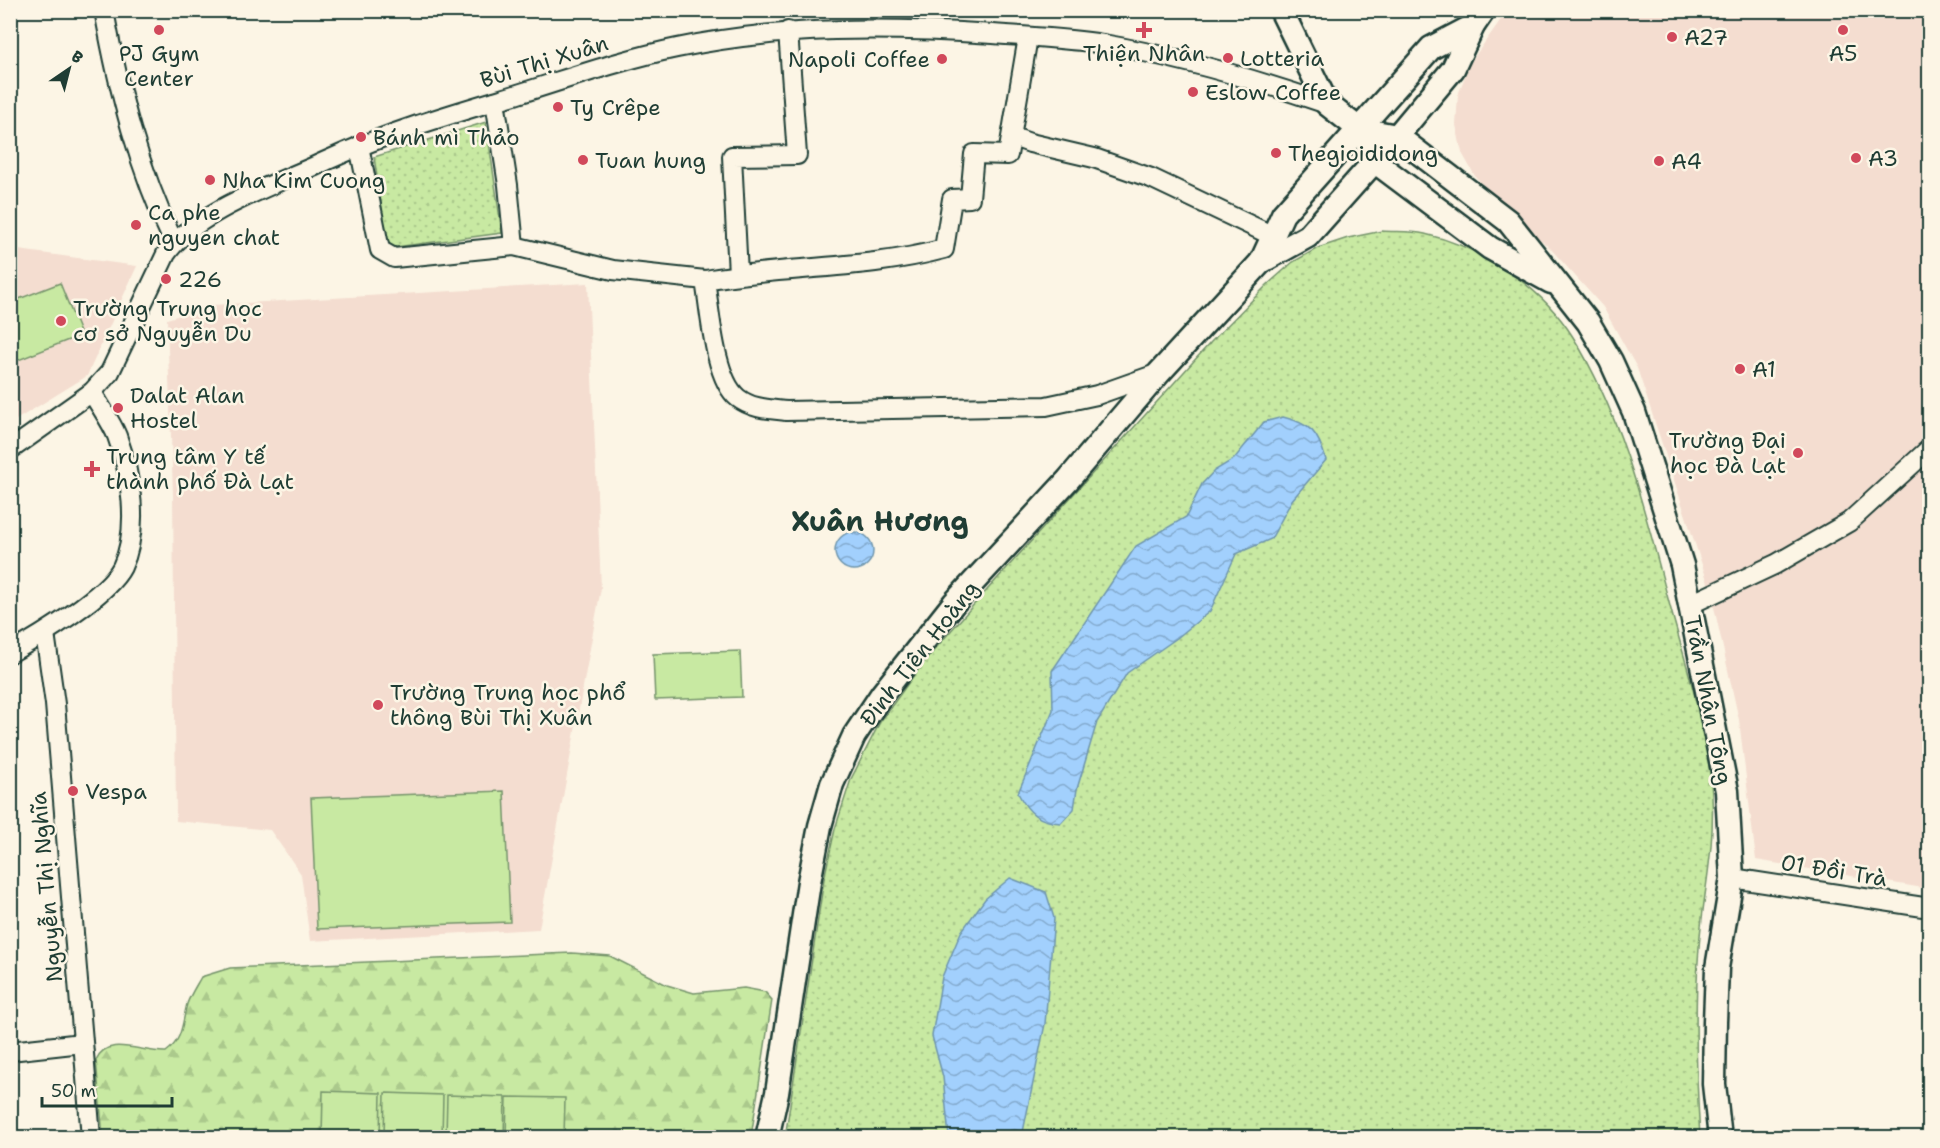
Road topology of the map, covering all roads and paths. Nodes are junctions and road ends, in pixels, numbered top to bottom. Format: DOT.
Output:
graph roads {
  1 [pos="104,10"];
  2 [pos="1281,10"];
  3 [pos="1479,18"];
  4 [pos="788,31"];
  5 [pos="1028,37"];
  6 [pos="495,101"];
  7 [pos="1327,104"];
  8 [pos="1359,129"];
  9 [pos="1013,136"];
  10 [pos="1396,136"];
  11 [pos="359,146"];
  12 [pos="1374,161"];
  13 [pos="1273,236"];
  14 [pos="174,243"];
  15 [pos="514,246"];
  16 [pos="1261,262"];
  17 [pos="738,274"];
  18 [pos="705,280"];
  19 [pos="1563,289"];
  20 [pos="1159,373"];
  21 [pos="92,392"];
  22 [pos="1929,448"];
  23 [pos="10,450"];
  24 [pos="1691,604"];
  25 [pos="45,633"];
  26 [pos="10,653"];
  27 [pos="1732,878"];
  28 [pos="1929,909"];
  29 [pos="82,1043"];
  30 [pos="10,1050"];
  31 [pos="91,1137"];
  32 [pos="767,1137"];
  33 [pos="1720,1137"];
  1 -- 14 [label="street"];
  2 -- 7 [label="main road"];
  3 -- 8 [label="main road, Đinh Tiên Hoàng"];
  3 -- 10 [label="main road, Đinh Tiên Hoàng"];
  4 -- 5 [label="street, Bùi Thị Xuân"];
  4 -- 6 [label="street, Bùi Thị Xuân"];
  4 -- 17 [label="street"];
  5 -- 7 [label="street, Bùi Thị Xuân"];
  5 -- 9 [label="street"];
  6 -- 11 [label="street, Bùi Thị Xuân"];
  6 -- 15 [label="street"];
  7 -- 8 [label="main road"];
  8 -- 10 [label="main road"];
  8 -- 12 [label="main road"];
  8 -- 13 [label="main road, Đinh Tiên Hoàng"];
  9 -- 13 [label="street"];
  9 -- 17 [label="street"];
  10 -- 12 [label="main road, Đinh Tiên Hoàng"];
  10 -- 19 [label="main road, Trần Nhân Tông"];
  11 -- 14 [label="street, Bùi Thị Xuân"];
  11 -- 15 [label="street"];
  12 -- 16 [label="main road, Đinh Tiên Hoàng"];
  12 -- 19 [label="main road, Trần Nhân Tông"];
  13 -- 16 [label="main road, Đinh Tiên Hoàng"];
  14 -- 21 [label="street, Bùi Thị Xuân"];
  15 -- 18 [label="street"];
  16 -- 20 [label="main road, Đinh Tiên Hoàng"];
  17 -- 18 [label="street"];
  18 -- 20 [label="street"];
  19 -- 24 [label="main road, Trần Nhân Tông"];
  20 -- 32 [label="main road, Đinh Tiên Hoàng"];
  21 -- 23 [label="street, Bùi Thị Xuân"];
  21 -- 25 [label="street"];
  22 -- 24 [label="street"];
  24 -- 27 [label="main road, Trần Nhân Tông"];
  25 -- 26 [label="street"];
  25 -- 29 [label="street, Nguyễn Thị Nghĩa"];
  27 -- 28 [label="street, 01 Đồi Trà"];
  27 -- 33 [label="main road, Trần Nhân Tông"];
  29 -- 30 [label="street"];
  29 -- 31 [label="street, Nguyễn Thị Nghĩa"];
}
